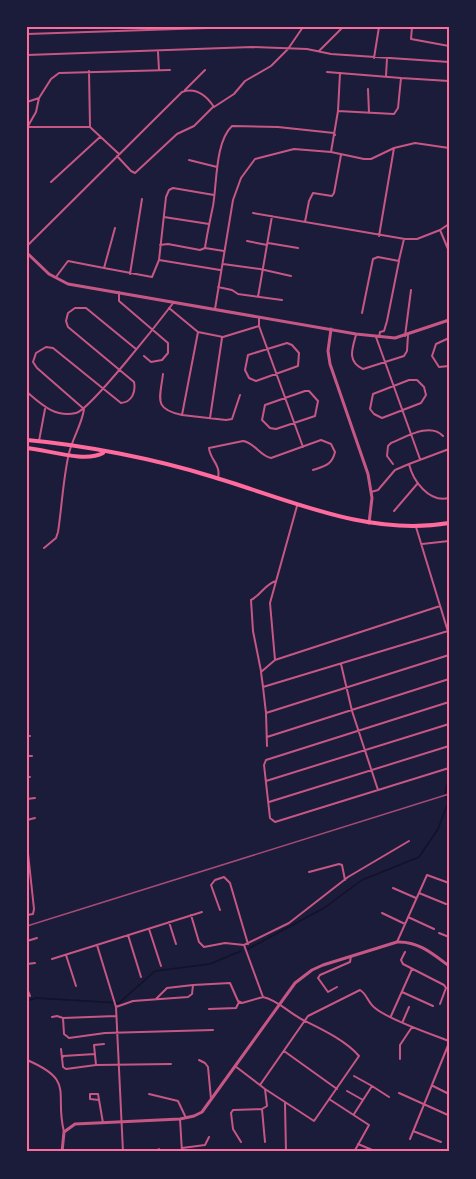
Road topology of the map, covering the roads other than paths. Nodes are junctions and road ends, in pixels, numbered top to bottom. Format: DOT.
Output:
graph roads {
  1 [pos="40,27"];
  2 [pos="68,27"];
  3 [pos="238,27"];
  4 [pos="278,27"];
  5 [pos="289,27"];
  6 [pos="295,27"];
  7 [pos="303,27"];
  8 [pos="343,27"];
  9 [pos="379,27"];
  10 [pos="412,27"];
  11 [pos="176,28"];
  12 [pos="124,29"];
  13 [pos="300,30"];
  14 [pos="69,32"];
  15 [pos="40,33"];
  16 [pos="27,34"];
  17 [pos="449,46"];
  18 [pos="288,49"];
  19 [pos="158,51"];
  20 [pos="319,51"];
  21 [pos="27,56"];
  22 [pos="374,58"];
  23 [pos="387,58"];
  24 [pos="449,62"];
  25 [pos="159,70"];
  26 [pos="170,70"];
  27 [pos="205,70"];
  28 [pos="89,71"];
  29 [pos="327,72"];
  30 [pos="340,73"];
  31 [pos="386,76"];
  32 [pos="401,78"];
  33 [pos="449,81"];
  34 [pos="368,89"];
  35 [pos="185,90"];
  36 [pos="39,98"];
  37 [pos="27,102"];
  38 [pos="214,107"];
  39 [pos="338,111"];
  40 [pos="369,113"];
  41 [pos="27,127"];
  42 [pos="90,128"];
  43 [pos="335,135"];
  44 [pos="101,137"];
  45 [pos="394,148"];
  46 [pos="449,148"];
  47 [pos="331,152"];
  48 [pos="118,155"];
  49 [pos="341,155"];
  50 [pos="189,160"];
  51 [pos="217,167"];
  52 [pos="51,182"];
  53 [pos="214,195"];
  54 [pos="142,199"];
  55 [pos="253,213"];
  56 [pos="272,216"];
  57 [pos="164,217"];
  58 [pos="305,222"];
  59 [pos="208,224"];
  60 [pos="449,224"];
  61 [pos="115,228"];
  62 [pos="440,230"];
  63 [pos="379,236"];
  64 [pos="404,239"];
  65 [pos="247,241"];
  66 [pos="267,244"];
  67 [pos="160,245"];
  68 [pos="27,246"];
  69 [pos="205,248"];
  70 [pos="298,248"];
  71 [pos="448,249"];
  72 [pos="224,250"];
  73 [pos="27,253"];
  74 [pos="159,260"];
  75 [pos="399,261"];
  76 [pos="221,264"];
  77 [pos="104,268"];
  78 [pos="220,270"];
  79 [pos="262,270"];
  80 [pos="130,274"];
  81 [pos="291,276"];
  82 [pos="54,278"];
  83 [pos="218,287"];
  84 [pos="411,290"];
  85 [pos="119,292"];
  86 [pos="258,297"];
  87 [pos="282,300"];
  88 [pos="174,302"];
  89 [pos="170,308"];
  90 [pos="214,309"];
  91 [pos="362,313"];
  92 [pos="259,317"];
  93 [pos="449,320"];
  94 [pos="259,326"];
  95 [pos="152,329"];
  96 [pos="331,329"];
  97 [pos="198,332"];
  98 [pos="356,334"];
  99 [pos="407,335"];
  100 [pos="223,337"];
  101 [pos="377,337"];
  102 [pos="449,338"];
  103 [pos="136,349"];
  104 [pos="268,350"];
  105 [pos="144,356"];
  106 [pos="384,363"];
  107 [pos="449,366"];
  108 [pos="119,370"];
  109 [pos="163,374"];
  110 [pos="277,374"];
  111 [pos="392,386"];
  112 [pos="102,389"];
  113 [pos="27,392"];
  114 [pos="240,395"];
  115 [pos="449,395"];
  116 [pos="286,398"];
  117 [pos="449,400"];
  118 [pos="45,408"];
  119 [pos="84,409"];
  120 [pos="402,411"];
  121 [pos="182,415"];
  122 [pos="210,418"];
  123 [pos="295,422"];
  124 [pos="411,435"];
  125 [pos="443,436"];
  126 [pos="27,440"];
  127 [pos="39,441"];
  128 [pos="71,446"];
  129 [pos="303,447"];
  130 [pos="27,448"];
  131 [pos="449,450"];
  132 [pos="104,452"];
  133 [pos="69,454"];
  134 [pos="420,459"];
  135 [pos="393,464"];
  136 [pos="409,464"];
  137 [pos="313,470"];
  138 [pos="218,478"];
  139 [pos="418,483"];
  140 [pos="371,492"];
  141 [pos="449,498"];
  142 [pos="297,503"];
  143 [pos="394,511"];
  144 [pos="449,523"];
  145 [pos="369,524"];
  146 [pos="416,527"];
  147 [pos="449,540"];
  148 [pos="421,544"];
  149 [pos="44,548"];
  150 [pos="276,580"];
  151 [pos="440,606"];
  152 [pos="448,631"];
  153 [pos="449,635"];
  154 [pos="449,655"];
  155 [pos="275,660"];
  156 [pos="341,664"];
  157 [pos="261,672"];
  158 [pos="449,679"];
  159 [pos="262,687"];
  160 [pos="346,687"];
  161 [pos="449,702"];
  162 [pos="352,711"];
  163 [pos="266,713"];
  164 [pos="449,724"];
  165 [pos="358,730"];
  166 [pos="267,737"];
  167 [pos="267,746"];
  168 [pos="449,746"];
  169 [pos="365,750"];
  170 [pos="27,756"];
  171 [pos="32,756"];
  172 [pos="449,768"];
  173 [pos="372,770"];
  174 [pos="266,781"];
  175 [pos="378,790"];
  176 [pos="35,798"];
  177 [pos="27,799"];
  178 [pos="268,803"];
  179 [pos="35,818"];
  180 [pos="27,820"];
  181 [pos="409,841"];
  182 [pos="27,844"];
  183 [pos="309,872"];
  184 [pos="345,880"];
  185 [pos="449,883"];
  186 [pos="393,888"];
  187 [pos="418,893"];
  188 [pos="416,898"];
  189 [pos="446,904"];
  190 [pos="220,910"];
  191 [pos="202,912"];
  192 [pos="382,913"];
  193 [pos="27,915"];
  194 [pos="191,915"];
  195 [pos="408,917"];
  196 [pos="169,922"];
  197 [pos="405,924"];
  198 [pos="149,928"];
  199 [pos="434,929"];
  200 [pos="439,933"];
  201 [pos="128,935"];
  202 [pos="37,938"];
  203 [pos="449,938"];
  204 [pos="27,941"];
  205 [pos="397,942"];
  206 [pos="176,944"];
  207 [pos="246,944"];
  208 [pos="97,945"];
  209 [pos="405,952"];
  210 [pos="66,955"];
  211 [pos="351,956"];
  212 [pos="52,959"];
  213 [pos="36,963"];
  214 [pos="27,964"];
  215 [pos="161,966"];
  216 [pos="449,966"];
  217 [pos="412,969"];
  218 [pos="141,977"];
  219 [pos="194,985"];
  220 [pos="76,987"];
  221 [pos="337,987"];
  222 [pos="27,988"];
  223 [pos="402,992"];
  224 [pos="30,996"];
  225 [pos="262,997"];
  226 [pos="156,999"];
  227 [pos="238,1002"];
  228 [pos="440,1004"];
  229 [pos="279,1005"];
  230 [pos="433,1006"];
  231 [pos="116,1007"];
  232 [pos="409,1007"];
  233 [pos="208,1009"];
  234 [pos="116,1016"];
  235 [pos="52,1017"];
  236 [pos="391,1017"];
  237 [pos="63,1018"];
  238 [pos="306,1021"];
  239 [pos="402,1022"];
  240 [pos="412,1027"];
  241 [pos="213,1030"];
  242 [pos="117,1034"];
  243 [pos="449,1042"];
  244 [pos="104,1044"];
  245 [pos="61,1049"];
  246 [pos="284,1051"];
  247 [pos="94,1054"];
  248 [pos="62,1059"];
  249 [pos="400,1059"];
  250 [pos="27,1060"];
  251 [pos="199,1060"];
  252 [pos="171,1064"];
  253 [pos="96,1065"];
  254 [pos="119,1066"];
  255 [pos="236,1066"];
  256 [pos="354,1076"];
  257 [pos="260,1085"];
  258 [pos="432,1085"];
  259 [pos="372,1086"];
  260 [pos="265,1089"];
  261 [pos="337,1089"];
  262 [pos="347,1091"];
  263 [pos="399,1093"];
  264 [pos="149,1094"];
  265 [pos="449,1094"];
  266 [pos="389,1097"];
  267 [pos="329,1099"];
  268 [pos="99,1100"];
  269 [pos="211,1100"];
  270 [pos="363,1100"];
  271 [pos="285,1103"];
  272 [pos="425,1104"];
  273 [pos="262,1108"];
  274 [pos="354,1114"];
  275 [pos="448,1115"];
  276 [pos="186,1118"];
  277 [pos="180,1119"];
  278 [pos="122,1122"];
  279 [pos="103,1123"];
  280 [pos="413,1131"];
  281 [pos="64,1132"];
  282 [pos="209,1137"];
  283 [pos="410,1139"];
  284 [pos="240,1142"];
  285 [pos="265,1142"];
  286 [pos="441,1142"];
  287 [pos="358,1144"];
  288 [pos="159,1149"];
  289 [pos="182,1150"];
  290 [pos="62,1152"];
  291 [pos="123,1152"];
  292 [pos="154,1152"];
  293 [pos="286,1152"];
  294 [pos="354,1152"];
  295 [pos="376,1152"];
  1 -- 15 [label="street"];
  2 -- 14 [label="street"];
  3 -- 11 [label="street"];
  4 -- 5 [label="street"];
  6 -- 13 [label="street"];
  7 -- 13 [label="street"];
  8 -- 20 [label="street"];
  9 -- 22 [label="street"];
  10 -- 17 [label="street"];
  11 -- 12 [label="street"];
  12 -- 14 [label="street"];
  13 -- 18 [label="street"];
  14 -- 15 [label="street"];
  15 -- 16 [label="street"];
  18 -- 19 [label="street"];
  18 -- 20 [label="street"];
  18 -- 38 [label="street"];
  19 -- 21 [label="street"];
  19 -- 25 [label="street"];
  20 -- 22 [label="street"];
  22 -- 23 [label="street"];
  23 -- 24 [label="street"];
  23 -- 31 [label="street"];
  25 -- 26 [label="street"];
  25 -- 28 [label="street"];
  27 -- 35 [label="street"];
  28 -- 36 [label="street"];
  28 -- 42 [label="street"];
  29 -- 30 [label="street"];
  30 -- 31 [label="street"];
  30 -- 39 [label="street"];
  31 -- 32 [label="street"];
  32 -- 33 [label="street"];
  32 -- 40 [label="street"];
  34 -- 40 [label="street"];
  35 -- 38 [label="street"];
  35 -- 48 [label="street"];
  36 -- 37 [label="street"];
  36 -- 41 [label="street"];
  38 -- 48 [label="street"];
  39 -- 40 [label="street"];
  39 -- 43 [label="street"];
  41 -- 42 [label="street"];
  42 -- 44 [label="street"];
  43 -- 47 [label="street"];
  43 -- 51 [label="street"];
  44 -- 48 [label="street"];
  44 -- 52 [label="street"];
  45 -- 46 [label="street"];
  45 -- 49 [label="street"];
  45 -- 63 [label="street"];
  47 -- 49 [label="street"];
  47 -- 72 [label="street"];
  48 -- 68 [label="street"];
  49 -- 58 [label="street"];
  50 -- 51 [label="street"];
  51 -- 53 [label="street"];
  53 -- 57 [label="street"];
  53 -- 59 [label="street"];
  54 -- 80 [label="street"];
  55 -- 56 [label="street"];
  56 -- 58 [label="street"];
  56 -- 66 [label="street"];
  57 -- 59 [label="street"];
  57 -- 67 [label="street"];
  58 -- 63 [label="street"];
  59 -- 69 [label="street"];
  60 -- 62 [label="street"];
  61 -- 77 [label="street"];
  62 -- 64 [label="street"];
  62 -- 71 [label="street"];
  63 -- 64 [label="street"];
  64 -- 75 [label="street"];
  65 -- 66 [label="street"];
  66 -- 70 [label="street"];
  66 -- 79 [label="street"];
  67 -- 69 [label="street"];
  67 -- 74 [label="street"];
  69 -- 72 [label="street"];
  72 -- 76 [label="street"];
  73 -- 82 [label="street"];
  74 -- 78 [label="street"];
  74 -- 80 [label="street"];
  75 -- 91 [label="street"];
  75 -- 101 [label="street"];
  76 -- 78 [label="street"];
  76 -- 79 [label="street"];
  77 -- 80 [label="street"];
  77 -- 82 [label="street"];
  78 -- 83 [label="street"];
  79 -- 81 [label="street"];
  79 -- 86 [label="street"];
  82 -- 85 [label="street"];
  83 -- 86 [label="street"];
  83 -- 90 [label="street"];
  84 -- 99 [label="street"];
  85 -- 88 [label="street"];
  85 -- 95 [label="street"];
  86 -- 87 [label="street"];
  88 -- 89 [label="street"];
  88 -- 90 [label="street"];
  89 -- 95 [label="street"];
  89 -- 97 [label="street"];
  90 -- 92 [label="street"];
  92 -- 94 [label="street"];
  92 -- 96 [label="street"];
  93 -- 99 [label="street"];
  94 -- 100 [label="street"];
  94 -- 104 [label="street"];
  95 -- 103 [label="street"];
  95 -- 105 [label="street"];
  96 -- 98 [label="street"];
  96 -- 140 [label="street"];
  97 -- 100 [label="street"];
  97 -- 121 [label="street"];
  98 -- 101 [label="street"];
  98 -- 106 [label="street"];
  99 -- 101 [label="street"];
  99 -- 106 [label="street"];
  100 -- 122 [label="street"];
  101 -- 106 [label="street"];
  102 -- 107 [label="street"];
  103 -- 108 [label="street"];
  103 -- 108 [label="street"];
  104 -- 110 [label="street"];
  104 -- 110 [label="street"];
  104 -- 110 [label="street"];
  106 -- 111 [label="street"];
  108 -- 112 [label="street"];
  108 -- 112 [label="street"];
  109 -- 121 [label="street"];
  110 -- 116 [label="street"];
  111 -- 120 [label="street"];
  111 -- 120 [label="street"];
  111 -- 120 [label="street"];
  112 -- 119 [label="street"];
  112 -- 119 [label="street"];
  113 -- 118 [label="street"];
  114 -- 122 [label="street"];
  115 -- 117 [label="street"];
  116 -- 123 [label="street"];
  116 -- 123 [label="street"];
  116 -- 123 [label="street"];
  118 -- 119 [label="street"];
  118 -- 127 [label="street"];
  119 -- 128 [label="street"];
  120 -- 124 [label="street"];
  121 -- 122 [label="street"];
  123 -- 129 [label="street"];
  124 -- 125 [label="street"];
  124 -- 134 [label="street"];
  124 -- 135 [label="street"];
  126 -- 127 [label="highway"];
  127 -- 128 [label="highway"];
  128 -- 132 [label="highway"];
  128 -- 133 [label="street"];
  129 -- 137 [label="street"];
  129 -- 138 [label="street"];
  130 -- 133 [label="highway"];
  131 -- 134 [label="street"];
  132 -- 133 [label="highway"];
  132 -- 138 [label="highway"];
  133 -- 149 [label="street"];
  134 -- 136 [label="street"];
  136 -- 139 [label="street"];
  136 -- 140 [label="street"];
  138 -- 142 [label="highway"];
  139 -- 141 [label="street"];
  139 -- 143 [label="street"];
  140 -- 145 [label="street"];
  142 -- 145 [label="highway"];
  142 -- 150 [label="street"];
  144 -- 146 [label="highway"];
  145 -- 146 [label="highway"];
  146 -- 148 [label="street"];
  147 -- 148 [label="street"];
  148 -- 151 [label="street"];
  150 -- 155 [label="street"];
  150 -- 157 [label="street"];
  151 -- 152 [label="street"];
  151 -- 155 [label="street"];
  152 -- 153 [label="street"];
  152 -- 156 [label="street"];
  154 -- 160 [label="street"];
  155 -- 157 [label="street"];
  156 -- 159 [label="street"];
  156 -- 160 [label="street"];
  157 -- 159 [label="street"];
  158 -- 162 [label="street"];
  159 -- 163 [label="street"];
  160 -- 162 [label="street"];
  160 -- 163 [label="street"];
  161 -- 165 [label="street"];
  162 -- 165 [label="street"];
  162 -- 166 [label="street"];
  163 -- 166 [label="street"];
  164 -- 169 [label="street"];
  165 -- 169 [label="street"];
  165 -- 174 [label="street"];
  166 -- 167 [label="street"];
  168 -- 173 [label="street"];
  169 -- 173 [label="street"];
  169 -- 174 [label="street"];
  170 -- 171 [label="street"];
  172 -- 175 [label="street"];
  173 -- 175 [label="street"];
  173 -- 178 [label="street"];
  174 -- 178 [label="street"];
  175 -- 178 [label="street"];
  176 -- 177 [label="street"];
  179 -- 180 [label="street"];
  181 -- 184 [label="street"];
  182 -- 193 [label="street"];
  183 -- 184 [label="street"];
  184 -- 207 [label="street"];
  185 -- 187 [label="street"];
  186 -- 188 [label="street"];
  187 -- 188 [label="street"];
  187 -- 189 [label="street"];
  188 -- 195 [label="street"];
  190 -- 207 [label="street"];
  191 -- 194 [label="street"];
  192 -- 197 [label="street"];
  194 -- 196 [label="street"];
  194 -- 207 [label="street"];
  195 -- 197 [label="street"];
  195 -- 199 [label="street"];
  196 -- 198 [label="street"];
  196 -- 206 [label="street"];
  197 -- 205 [label="street"];
  198 -- 201 [label="street"];
  198 -- 215 [label="street"];
  200 -- 203 [label="street"];
  201 -- 208 [label="street"];
  201 -- 218 [label="street"];
  202 -- 204 [label="street"];
  205 -- 211 [label="street"];
  205 -- 216 [label="street"];
  207 -- 225 [label="street"];
  208 -- 210 [label="street"];
  208 -- 231 [label="street"];
  209 -- 217 [label="street"];
  210 -- 212 [label="street"];
  210 -- 220 [label="street"];
  211 -- 221 [label="street"];
  211 -- 229 [label="street"];
  213 -- 214 [label="street"];
  217 -- 223 [label="street"];
  217 -- 228 [label="street"];
  219 -- 226 [label="street"];
  219 -- 226 [label="street"];
  219 -- 227 [label="street"];
  222 -- 224 [label="street"];
  223 -- 230 [label="street"];
  223 -- 236 [label="street"];
  225 -- 227 [label="street"];
  225 -- 229 [label="street"];
  226 -- 231 [label="street"];
  227 -- 233 [label="street"];
  229 -- 238 [label="street"];
  229 -- 255 [label="street"];
  231 -- 234 [label="street"];
  232 -- 239 [label="street"];
  234 -- 237 [label="street"];
  234 -- 242 [label="street"];
  235 -- 237 [label="street"];
  236 -- 238 [label="street"];
  236 -- 239 [label="street"];
  237 -- 242 [label="street"];
  238 -- 246 [label="street"];
  238 -- 261 [label="street"];
  239 -- 240 [label="street"];
  240 -- 243 [label="street"];
  240 -- 249 [label="street"];
  241 -- 242 [label="street"];
  242 -- 254 [label="street"];
  243 -- 258 [label="street"];
  244 -- 247 [label="street"];
  245 -- 248 [label="street"];
  246 -- 257 [label="street"];
  246 -- 261 [label="street"];
  247 -- 248 [label="street"];
  247 -- 253 [label="street"];
  248 -- 253 [label="street"];
  250 -- 281 [label="street"];
  251 -- 269 [label="street"];
  252 -- 254 [label="street"];
  253 -- 254 [label="street"];
  254 -- 278 [label="street"];
  255 -- 257 [label="street"];
  255 -- 269 [label="street"];
  256 -- 259 [label="street"];
  257 -- 260 [label="street"];
  258 -- 265 [label="street"];
  258 -- 272 [label="street"];
  259 -- 266 [label="street"];
  259 -- 270 [label="street"];
  260 -- 271 [label="street"];
  260 -- 273 [label="street"];
  261 -- 267 [label="street"];
  262 -- 270 [label="street"];
  263 -- 272 [label="street"];
  264 -- 276 [label="street"];
  267 -- 271 [label="street"];
  267 -- 274 [label="street"];
  268 -- 279 [label="street"];
  269 -- 276 [label="street"];
  270 -- 274 [label="street"];
  271 -- 293 [label="street"];
  272 -- 275 [label="street"];
  272 -- 280 [label="street"];
  273 -- 284 [label="street"];
  273 -- 285 [label="street"];
  274 -- 287 [label="street"];
  276 -- 277 [label="street"];
  277 -- 278 [label="street"];
  277 -- 289 [label="street"];
  278 -- 279 [label="street"];
  278 -- 291 [label="street"];
  279 -- 281 [label="street"];
  280 -- 283 [label="street"];
  280 -- 286 [label="street"];
  281 -- 290 [label="street"];
  282 -- 289 [label="street"];
  287 -- 294 [label="street"];
  287 -- 295 [label="street"];
  288 -- 292 [label="street"];
}
